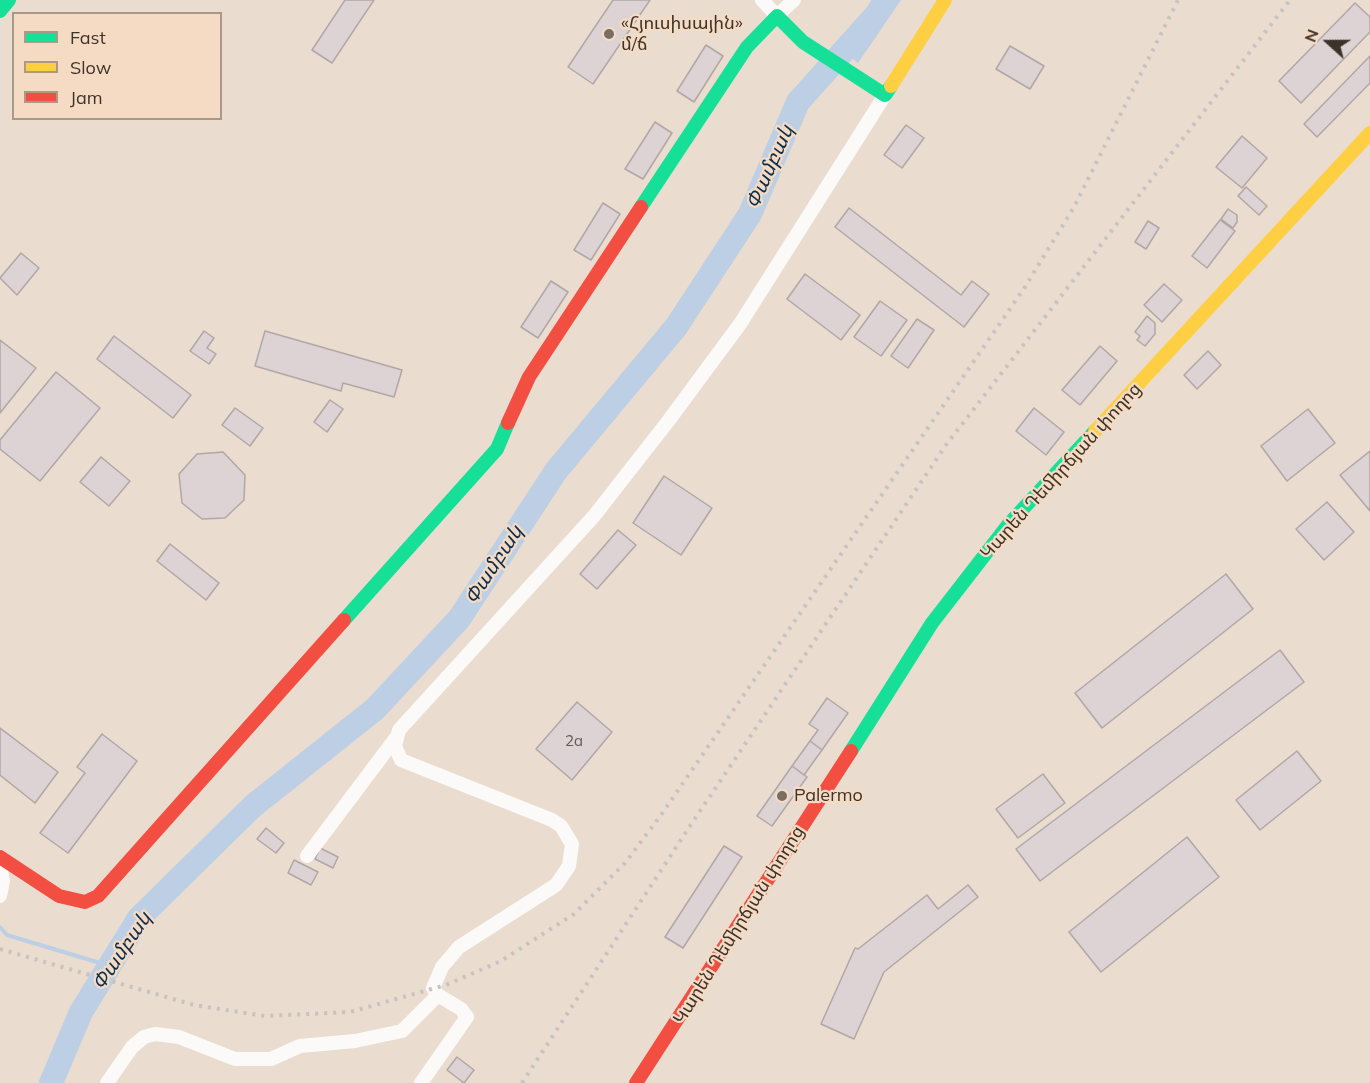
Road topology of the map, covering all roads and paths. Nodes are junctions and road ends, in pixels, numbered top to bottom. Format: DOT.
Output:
graph roads {
  1 [pos="9,0"];
  2 [pos="762,0"];
  3 [pos="794,0"];
  4 [pos="945,0"];
  5 [pos="0,11"];
  6 [pos="777,16"];
  7 [pos="885,95"];
  8 [pos="1370,133"];
  9 [pos="395,739"];
  10 [pos="307,856"];
  11 [pos="0,857"];
  12 [pos="0,866"];
  13 [pos="0,896"];
  14 [pos="438,995"];
  15 [pos="107,1083"];
  16 [pos="421,1083"];
  17 [pos="636,1083"];
  1 -- 5 [label="main road"];
  2 -- 6 [label="street"];
  3 -- 6 [label="street"];
  4 -- 7 [label="main road"];
  6 -- 7 [label="main road"];
  6 -- 11 [label="main road"];
  7 -- 9 [label="street"];
  8 -- 17 [label="main road, Կարեն Դեմիրճյան փողոց"];
  9 -- 10 [label="street"];
  9 -- 14 [label="street"];
  12 -- 13 [label="street"];
  14 -- 15 [label="street"];
  14 -- 16 [label="street"];
}
